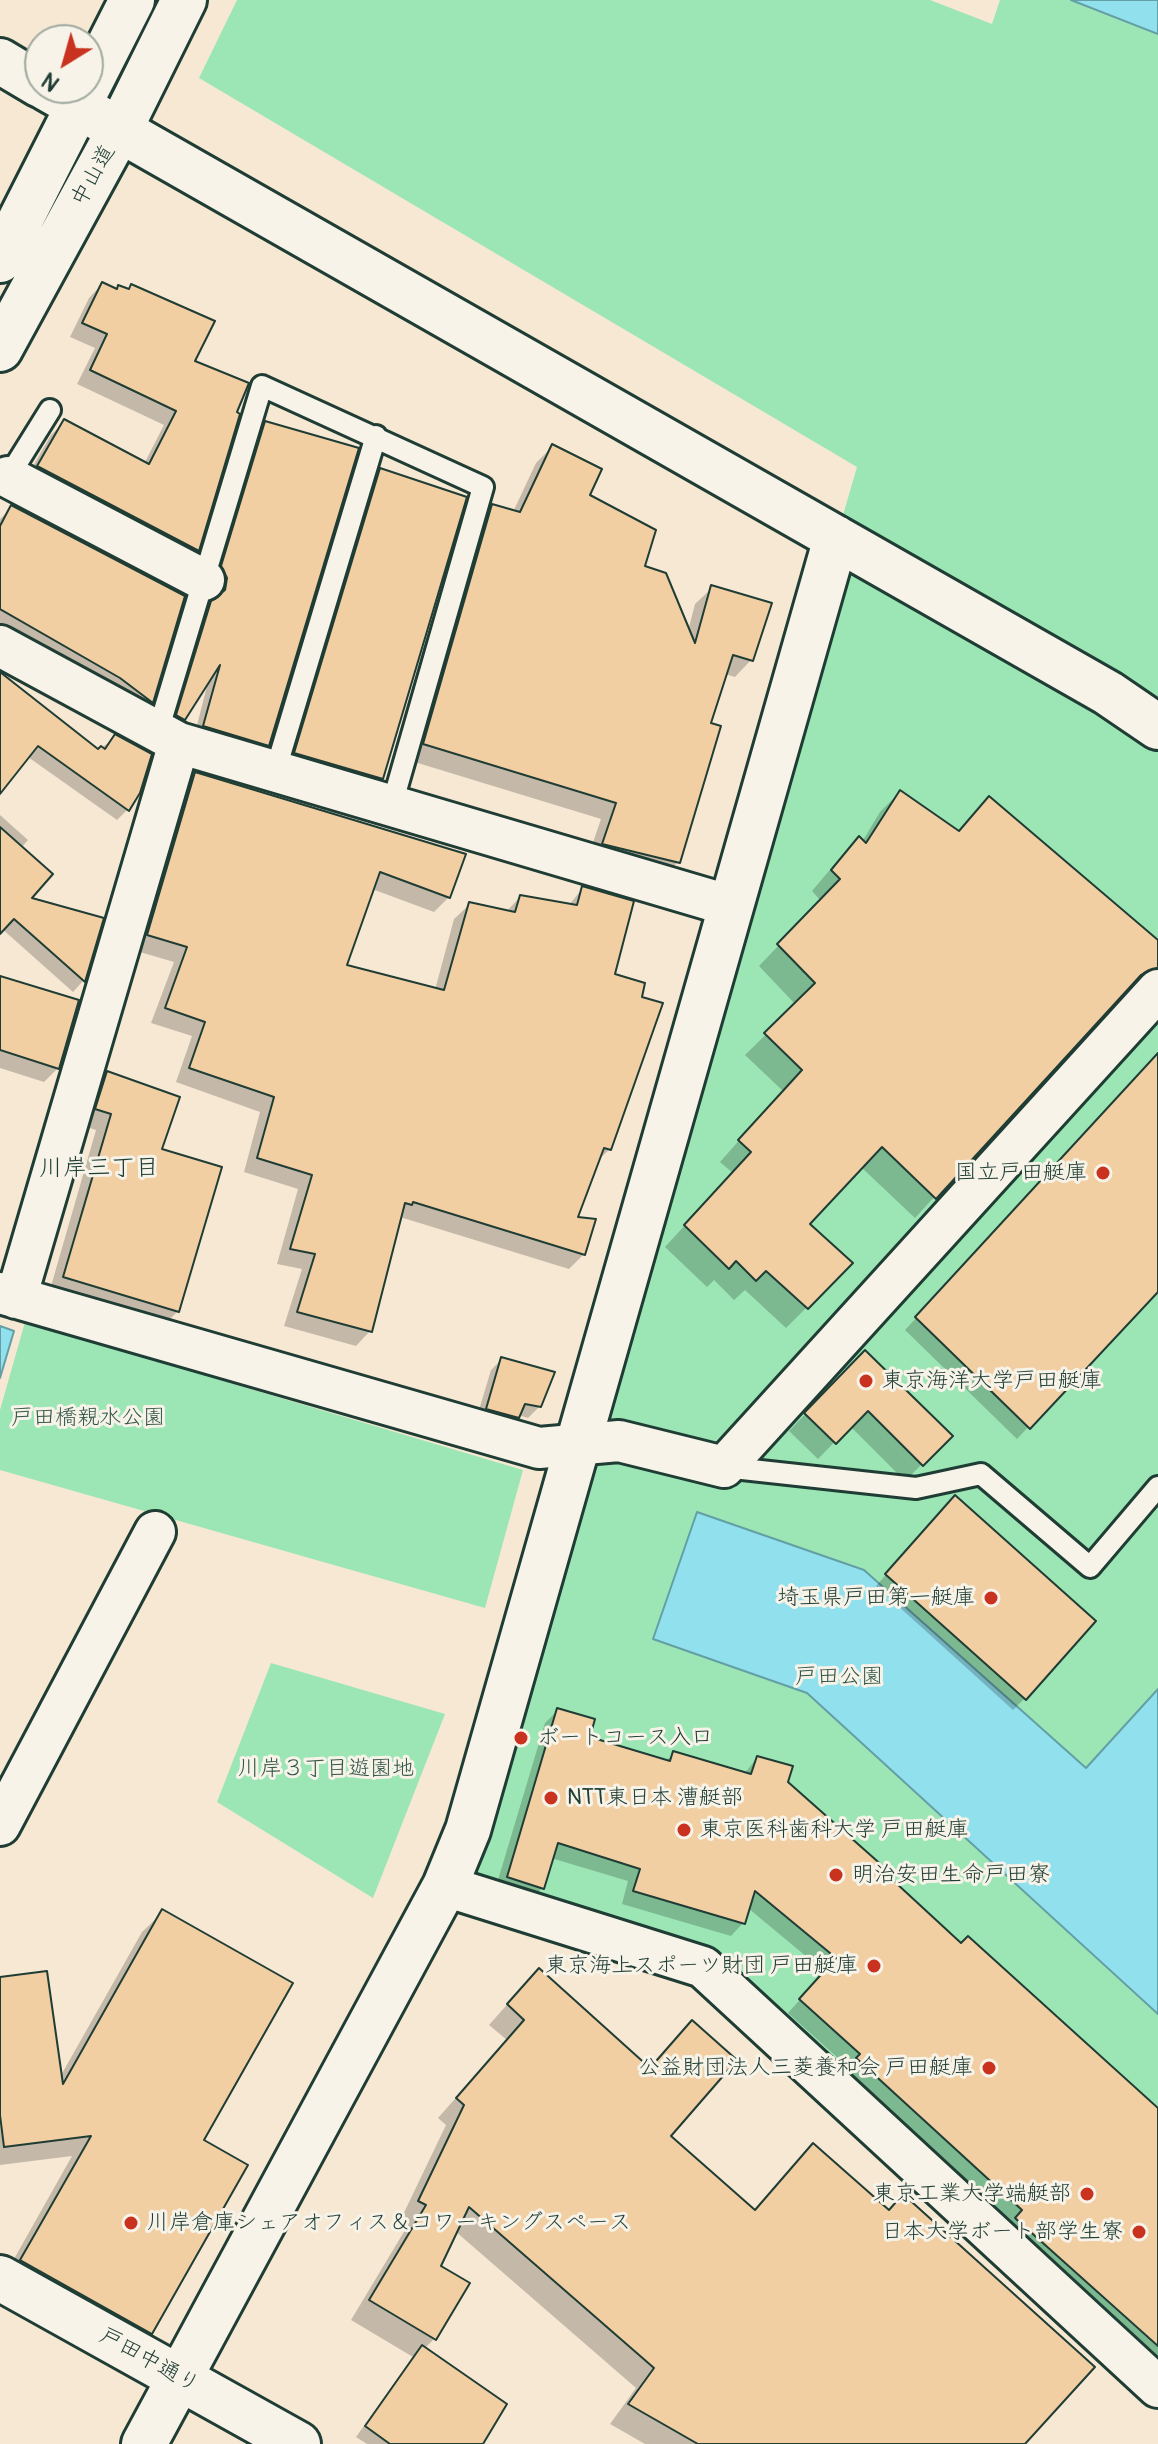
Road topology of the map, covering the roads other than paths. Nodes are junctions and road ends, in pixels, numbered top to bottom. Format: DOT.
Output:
graph roads {
  1 [pos="184,0"];
  2 [pos="126,14"];
  3 [pos="104,43"];
  4 [pos="0,61"];
  5 [pos="24,75"];
  6 [pos="60,104"];
  7 [pos="75,104"];
  8 [pos="120,129"];
  9 [pos="0,260"];
  10 [pos="0,349"];
  11 [pos="50,410"];
  12 [pos="376,436"];
  13 [pos="4,484"];
  14 [pos="836,538"];
  15 [pos="204,580"];
  16 [pos="0,646"];
  17 [pos="1158,727"];
  18 [pos="168,737"];
  19 [pos="275,772"];
  20 [pos="391,808"];
  21 [pos="731,906"];
  22 [pos="1158,990"];
  23 [pos="8,1296"];
  24 [pos="578,1445"];
  25 [pos="724,1467"];
  26 [pos="1158,1487"];
  27 [pos="155,1532"];
  28 [pos="0,1825"];
  29 [pos="445,1886"];
  30 [pos="0,2278"];
  31 [pos="181,2378"];
  32 [pos="1158,2387"];
  33 [pos="144,2444"];
  34 [pos="298,2444"];
  1 -- 8 [label="main road, 中山道"];
  2 -- 3 [label="main road, 中山道"];
  4 -- 5 [label="main road"];
  6 -- 9 [label="main road, 中山道"];
  7 -- 8 [label="main road"];
  8 -- 10 [label="main road, 中山道"];
  8 -- 14 [label="main road"];
  11 -- 13 [label="lane"];
  12 -- 15 [label="lane"];
  12 -- 19 [label="lane"];
  12 -- 20 [label="lane"];
  13 -- 15 [label="street"];
  14 -- 17 [label="main road"];
  14 -- 21 [label="main road"];
  15 -- 18 [label="lane"];
  16 -- 18 [label="street"];
  18 -- 19 [label="street"];
  18 -- 23 [label="street"];
  19 -- 20 [label="street"];
  20 -- 21 [label="street"];
  21 -- 24 [label="main road"];
  22 -- 25 [label="street"];
  23 -- 24 [label="street"];
  24 -- 25 [label="street"];
  24 -- 29 [label="main road"];
  25 -- 26 [label="lane"];
  27 -- 28 [label="street"];
  29 -- 31 [label="main road"];
  29 -- 32 [label="street"];
  30 -- 31 [label="main road, 戸田中通り"];
  31 -- 33 [label="main road"];
  31 -- 34 [label="main road, 戸田中通り"];
}
